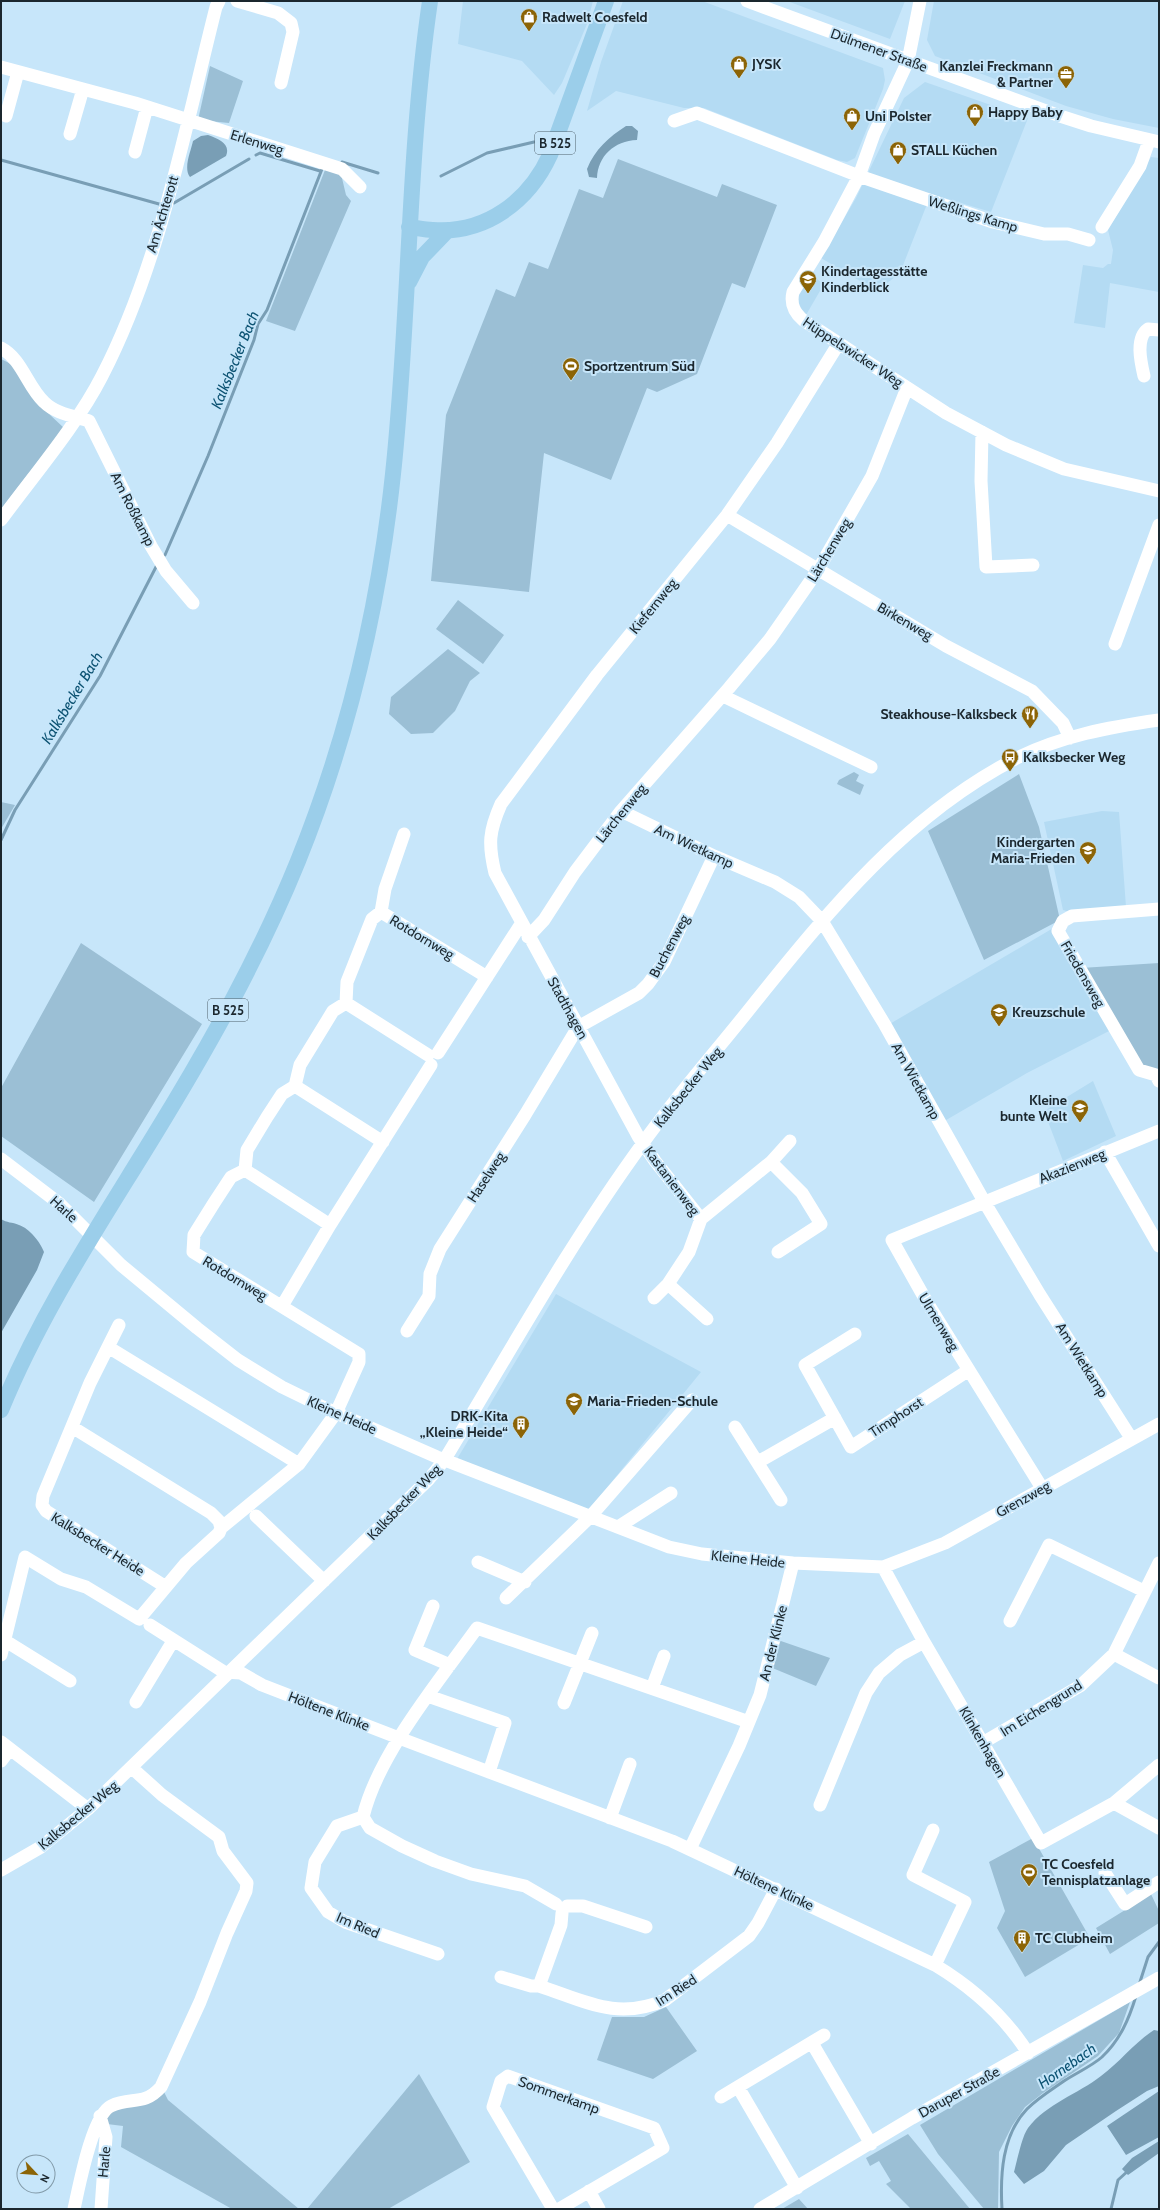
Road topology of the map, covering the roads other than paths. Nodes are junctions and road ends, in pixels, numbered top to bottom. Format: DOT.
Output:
graph roads {
  1 [pos="219,1"];
  2 [pos="237,1"];
  3 [pos="430,1"];
  4 [pos="747,1"];
  5 [pos="920,1"];
  6 [pos="605,3"];
  7 [pos="908,61"];
  8 [pos="1,66"];
  9 [pos="18,72"];
  10 [pos="281,82"];
  11 [pos="83,89"];
  12 [pos="147,107"];
  13 [pos="6,116"];
  14 [pos="188,121"];
  15 [pos="674,121"];
  16 [pos="70,134"];
  17 [pos="1154,141"];
  18 [pos="135,152"];
  19 [pos="859,176"];
  20 [pos="360,188"];
  21 [pos="409,227"];
  22 [pos="1102,227"];
  23 [pos="448,230"];
  24 [pos="1089,240"];
  25 [pos="405,293"];
  26 [pos="1159,330"];
  27 [pos="839,344"];
  28 [pos="1,348"];
  29 [pos="1144,376"];
  30 [pos="907,388"];
  31 [pos="77,417"];
  32 [pos="982,432"];
  33 [pos="1159,491"];
  34 [pos="727,515"];
  35 [pos="1,520"];
  36 [pos="1159,525"];
  37 [pos="1033,565"];
  38 [pos="818,570"];
  39 [pos="193,603"];
  40 [pos="1115,644"];
  41 [pos="723,696"];
  42 [pos="1159,720"];
  43 [pos="1070,738"];
  44 [pos="871,767"];
  45 [pos="621,811"];
  46 [pos="404,834"];
  47 [pos="714,856"];
  48 [pos="495,873"];
  49 [pos="1159,909"];
  50 [pos="381,912"];
  51 [pos="822,920"];
  52 [pos="521,924"];
  53 [pos="528,937"];
  54 [pos="487,977"];
  55 [pos="346,1003"];
  56 [pos="578,1027"];
  57 [pos="432,1058"];
  58 [pos="1159,1081"];
  59 [pos="296,1086"];
  60 [pos="1159,1131"];
  61 [pos="790,1141"];
  62 [pos="383,1142"];
  63 [pos="643,1142"];
  64 [pos="1105,1152"];
  65 [pos="1,1159"];
  66 [pos="771,1162"];
  67 [pos="245,1170"];
  68 [pos="985,1203"];
  69 [pos="701,1219"];
  70 [pos="330,1225"];
  71 [pos="1159,1246"];
  72 [pos="778,1252"];
  73 [pos="121,1265"];
  74 [pos="668,1284"];
  75 [pos="654,1298"];
  76 [pos="282,1306"];
  77 [pos="707,1319"];
  78 [pos="119,1325"];
  79 [pos="407,1331"];
  80 [pos="854,1334"];
  81 [pos="108,1347"];
  82 [pos="969,1370"];
  83 [pos="692,1400"];
  84 [pos="1,1410"];
  85 [pos="336,1413"];
  86 [pos="835,1418"];
  87 [pos="1159,1424"];
  88 [pos="72,1427"];
  89 [pos="735,1427"];
  90 [pos="1132,1438"];
  91 [pos="445,1459"];
  92 [pos="758,1462"];
  93 [pos="299,1464"];
  94 [pos="1042,1488"];
  95 [pos="671,1493"];
  96 [pos="781,1500"];
  97 [pos="256,1516"];
  98 [pos="590,1517"];
  99 [pos="221,1528"];
  100 [pos="618,1528"];
  101 [pos="478,1562"];
  102 [pos="793,1563"];
  103 [pos="1159,1563"];
  104 [pos="883,1567"];
  105 [pos="324,1581"];
  106 [pos="525,1582"];
  107 [pos="166,1587"];
  108 [pos="1144,1591"];
  109 [pos="506,1598"];
  110 [pos="433,1606"];
  111 [pos="1010,1621"];
  112 [pos="150,1624"];
  113 [pos="592,1633"];
  114 [pos="4,1640"];
  115 [pos="173,1641"];
  116 [pos="924,1642"];
  117 [pos="1114,1654"];
  118 [pos="1,1655"];
  119 [pos="664,1656"];
  120 [pos="579,1663"];
  121 [pos="450,1665"];
  122 [pos="231,1672"];
  123 [pos="1159,1678"];
  124 [pos="70,1680"];
  125 [pos="652,1688"];
  126 [pos="428,1696"];
  127 [pos="136,1702"];
  128 [pos="564,1703"];
  129 [pos="749,1722"];
  130 [pos="399,1738"];
  131 [pos="984,1742"];
  132 [pos="5,1746"];
  133 [pos="1,1761"];
  134 [pos="630,1764"];
  135 [pos="1159,1765"];
  136 [pos="132,1768"];
  137 [pos="489,1772"];
  138 [pos="1114,1803"];
  139 [pos="820,1805"];
  140 [pos="88,1809"];
  141 [pos="363,1817"];
  142 [pos="610,1818"];
  143 [pos="1159,1828"];
  144 [pos="933,1830"];
  145 [pos="690,1849"];
  146 [pos="1,1870"];
  147 [pos="1105,1873"];
  148 [pos="1159,1882"];
  149 [pos="776,1889"];
  150 [pos="562,1908"];
  151 [pos="646,1927"];
  152 [pos="438,1954"];
  153 [pos="935,1965"];
  154 [pos="501,1977"];
  155 [pos="1159,1978"];
  156 [pos="540,1986"];
  157 [pos="824,2034"];
  158 [pos="812,2043"];
  159 [pos="1028,2053"];
  160 [pos="738,2088"];
  161 [pos="721,2097"];
  162 [pos="100,2116"];
  163 [pos="871,2144"];
  164 [pos="797,2188"];
  165 [pos="589,2191"];
  166 [pos="74,2209"];
  167 [pos="101,2209"];
  168 [pos="553,2209"];
  169 [pos="559,2209"];
  170 [pos="599,2209"];
  171 [pos="760,2209"];
  1 -- 14 [label="street, Am Ächterott"];
  2 -- 10 [label="street"];
  3 -- 21 [label="main road, B 525"];
  4 -- 7 [label="street, Dülmener Straße"];
  5 -- 7 [label="street"];
  6 -- 23 [label="main road, B 525"];
  7 -- 17 [label="street, Dülmener Straße"];
  7 -- 19 [label="street"];
  8 -- 9 [label="street, Erlenweg"];
  9 -- 11 [label="street, Erlenweg"];
  9 -- 13 [label="street"];
  11 -- 12 [label="street, Erlenweg"];
  11 -- 16 [label="street"];
  12 -- 14 [label="street, Erlenweg"];
  12 -- 18 [label="street"];
  14 -- 20 [label="street, Erlenweg"];
  14 -- 31 [label="street, Am Ächterott"];
  15 -- 19 [label="street, Weßlings Kamp"];
  17 -- 22 [label="street, Dülmener Straße"];
  19 -- 24 [label="street, Weßlings Kamp"];
  19 -- 27 [label="street, Hüppelswicker Weg"];
  21 -- 23 [label="main road, B 525"];
  21 -- 25 [label="main road, B 525"];
  23 -- 25 [label="main road"];
  25 -- 84 [label="main road, B 525"];
  26 -- 29 [label="street"];
  27 -- 30 [label="street, Hüppelswicker Weg"];
  27 -- 34 [label="street, Kiefernweg"];
  28 -- 31 [label="street"];
  30 -- 32 [label="street, Hüppelswicker Weg"];
  30 -- 38 [label="street, Lärchenweg"];
  31 -- 35 [label="street, Am Ächterott"];
  31 -- 39 [label="street, Am Roßkamp"];
  32 -- 33 [label="street, Hüppelswicker Weg"];
  32 -- 37 [label="street"];
  34 -- 38 [label="street, Birkenweg"];
  34 -- 48 [label="street, Kiefernweg"];
  36 -- 40 [label="street"];
  38 -- 41 [label="street, Lärchenweg"];
  38 -- 43 [label="street, Birkenweg"];
  41 -- 44 [label="street"];
  41 -- 45 [label="street, Lärchenweg"];
  42 -- 43 [label="street, Kalksbecker Weg"];
  43 -- 51 [label="street, Kalksbecker Weg"];
  45 -- 47 [label="street, Am Wietkamp"];
  45 -- 53 [label="street, Lärchenweg"];
  46 -- 50 [label="street"];
  47 -- 51 [label="street, Am Wietkamp"];
  47 -- 56 [label="street, Buchenweg"];
  48 -- 52 [label="street, Stadthagen"];
  49 -- 58 [label="street, Friedensweg"];
  50 -- 54 [label="street, Rotdornweg"];
  50 -- 55 [label="street, Rotdornweg"];
  51 -- 63 [label="street, Kalksbecker Weg"];
  51 -- 68 [label="street, Am Wietkamp"];
  52 -- 53 [label="street, Stadthagen"];
  52 -- 54 [label="street, Rotdornweg"];
  53 -- 56 [label="street, Stadthagen"];
  54 -- 57 [label="street, Rotdornweg"];
  55 -- 57 [label="street"];
  55 -- 59 [label="street"];
  56 -- 63 [label="street, Stadthagen"];
  56 -- 79 [label="street, Haselweg"];
  57 -- 62 [label="street, Rotdornweg"];
  59 -- 62 [label="street"];
  59 -- 67 [label="street"];
  60 -- 64 [label="street, Akazienweg"];
  61 -- 66 [label="street, Kastanienweg"];
  62 -- 70 [label="street, Rotdornweg"];
  63 -- 69 [label="street, Kastanienweg"];
  63 -- 91 [label="street, Kalksbecker Weg"];
  64 -- 68 [label="street, Akazienweg"];
  64 -- 71 [label="street"];
  65 -- 73 [label="street, Harle"];
  66 -- 69 [label="street, Kastanienweg"];
  66 -- 72 [label="street"];
  67 -- 70 [label="street"];
  67 -- 76 [label="street, Rotdornweg"];
  68 -- 82 [label="street, Ulmenweg"];
  68 -- 90 [label="street, Am Wietkamp"];
  69 -- 74 [label="street, Kastanienweg"];
  70 -- 76 [label="street, Rotdornweg"];
  73 -- 85 [label="street, Kleine Heide"];
  74 -- 75 [label="street, Kastanienweg"];
  74 -- 77 [label="street"];
  76 -- 85 [label="street, Rotdornweg"];
  78 -- 81 [label="street, Kalksbecker Heide"];
  80 -- 86 [label="street, Timphorst"];
  81 -- 88 [label="street, Kalksbecker Heide"];
  81 -- 93 [label="street"];
  82 -- 86 [label="street, Timphorst"];
  82 -- 94 [label="street, Ulmenweg"];
  83 -- 98 [label="street"];
  85 -- 91 [label="street, Kleine Heide"];
  85 -- 93 [label="street"];
  86 -- 92 [label="street"];
  87 -- 90 [label="street, Grenzweg"];
  88 -- 99 [label="street"];
  88 -- 107 [label="street, Kalksbecker Heide"];
  89 -- 92 [label="street"];
  90 -- 94 [label="street, Grenzweg"];
  91 -- 98 [label="street, Kleine Heide"];
  91 -- 105 [label="street, Kalksbecker Weg"];
  92 -- 96 [label="street"];
  93 -- 99 [label="street"];
  94 -- 104 [label="street, Grenzweg"];
  95 -- 100 [label="street"];
  97 -- 105 [label="street"];
  98 -- 100 [label="street, Kleine Heide"];
  98 -- 106 [label="street"];
  99 -- 107 [label="street"];
  100 -- 102 [label="street, Kleine Heide"];
  101 -- 106 [label="street"];
  102 -- 104 [label="street, Kleine Heide"];
  102 -- 129 [label="street, An der Klinke"];
  103 -- 108 [label="street, Im Eichengrund"];
  104 -- 116 [label="street, Klinkenhagen"];
  105 -- 122 [label="street, Kalksbecker Weg"];
  106 -- 109 [label="street"];
  107 -- 114 [label="street"];
  108 -- 111 [label="street"];
  108 -- 117 [label="street, Im Eichengrund"];
  110 -- 121 [label="street"];
  112 -- 115 [label="street, Höltene Klinke"];
  113 -- 120 [label="street"];
  114 -- 118 [label="street"];
  114 -- 124 [label="street"];
  115 -- 122 [label="street, Höltene Klinke"];
  115 -- 127 [label="street"];
  116 -- 131 [label="street, Klinkenhagen"];
  116 -- 139 [label="street"];
  117 -- 123 [label="street"];
  117 -- 131 [label="street, Im Eichengrund"];
  119 -- 125 [label="street"];
  120 -- 121 [label="street"];
  120 -- 125 [label="street"];
  120 -- 128 [label="street"];
  121 -- 126 [label="street"];
  122 -- 130 [label="street, Höltene Klinke"];
  122 -- 136 [label="street, Kalksbecker Weg"];
  125 -- 129 [label="street"];
  126 -- 130 [label="street"];
  126 -- 137 [label="street"];
  129 -- 145 [label="street, An der Klinke"];
  130 -- 137 [label="street, Höltene Klinke"];
  130 -- 141 [label="street"];
  131 -- 138 [label="street, Klinkenhagen"];
  132 -- 133 [label="street"];
  132 -- 140 [label="street"];
  134 -- 142 [label="street"];
  135 -- 138 [label="street"];
  136 -- 140 [label="street, Kalksbecker Weg"];
  136 -- 162 [label="street"];
  137 -- 142 [label="street, Höltene Klinke"];
  138 -- 143 [label="street"];
  140 -- 146 [label="street, Kalksbecker Weg"];
  141 -- 150 [label="street"];
  141 -- 152 [label="street, Im Ried"];
  142 -- 145 [label="street, Höltene Klinke"];
  144 -- 153 [label="street"];
  145 -- 149 [label="street, Höltene Klinke"];
  147 -- 148 [label="street"];
  149 -- 153 [label="street, Höltene Klinke"];
  149 -- 156 [label="street, Im Ried"];
  150 -- 151 [label="street"];
  150 -- 156 [label="street"];
  153 -- 159 [label="street, Höltene Klinke"];
  154 -- 156 [label="street, Im Ried"];
  155 -- 159 [label="street, Daruper Straße"];
  157 -- 158 [label="street"];
  158 -- 160 [label="street"];
  158 -- 163 [label="street"];
  159 -- 163 [label="street, Daruper Straße"];
  160 -- 161 [label="street"];
  160 -- 164 [label="street"];
  162 -- 166 [label="street"];
  162 -- 167 [label="street, Harle"];
  163 -- 164 [label="street, Daruper Straße"];
  164 -- 171 [label="street, Daruper Straße"];
  165 -- 168 [label="street, Sommerkamp"];
  165 -- 169 [label="street, Sommerkamp"];
  165 -- 170 [label="street"];
}
